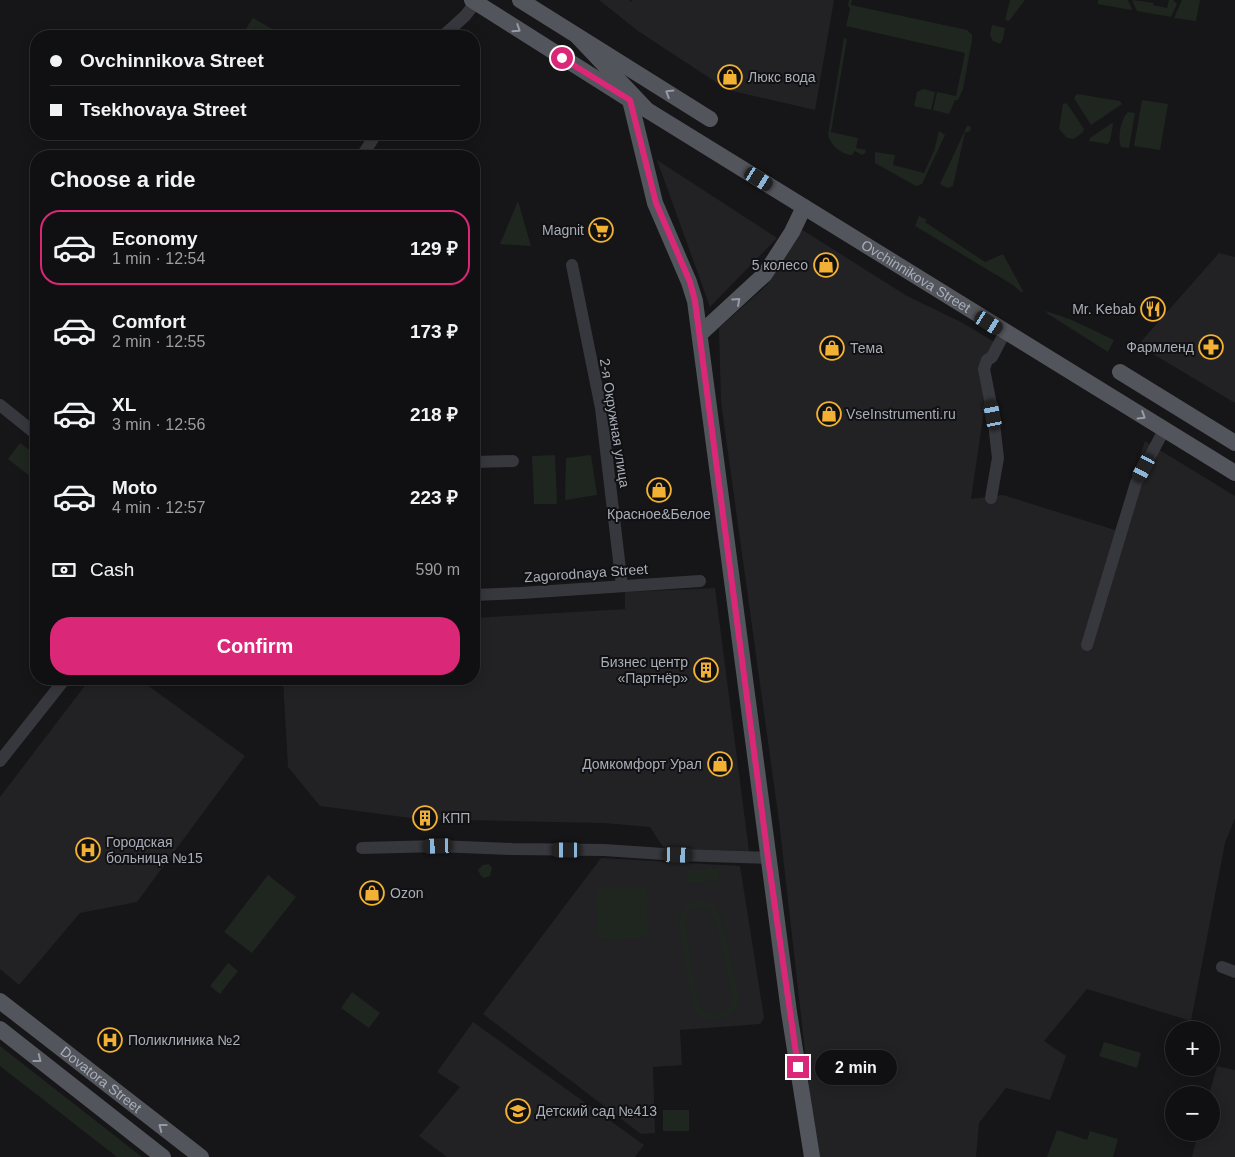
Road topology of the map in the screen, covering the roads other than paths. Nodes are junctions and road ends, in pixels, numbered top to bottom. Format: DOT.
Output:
graph roads {
  1 [pos="520,0"];
  2 [pos="475,1"];
  3 [pos="450,30"];
  4 [pos="577,36"];
  5 [pos="710,120"];
  6 [pos="804,207"];
  7 [pos="572,265"];
  8 [pos="1005,332"];
  9 [pos="701,333"];
  10 [pos="1120,372"];
  11 [pos="0,405"];
  12 [pos="30,429"];
  13 [pos="1164,430"];
  14 [pos="1235,442"];
  15 [pos="513,461"];
  16 [pos="480,462"];
  17 [pos="1235,473"];
  18 [pos="991,498"];
  19 [pos="700,581"];
  20 [pos="622,586"];
  21 [pos="480,594"];
  22 [pos="1087,645"];
  23 [pos="60,685"];
  24 [pos="0,761"];
  25 [pos="362,848"];
  26 [pos="768,858"];
  27 [pos="1222,967"];
  28 [pos="1235,972"];
  29 [pos="0,1001"];
  30 [pos="0,1029"];
  31 [pos="163,1157"];
  32 [pos="201,1157"];
  33 [pos="812,1157"];
  1 -- 4 [label="main road"];
  2 -- 3 [label="street"];
  2 -- 9 [label="main road, one-way"];
  5 -- 4 [label="main road, one-way"];
  4 -- 6 [label="main road, Ovchinnikova Street"];
  6 -- 8 [label="main road, Ovchinnikova Street"];
  9 -- 6 [label="main road, one-way"];
  7 -- 20 [label="street, 2-я Окружная улица"];
  8 -- 13 [label="main road, Ovchinnikova Street, one-way"];
  8 -- 18 [label="street"];
  9 -- 26 [label="main road"];
  10 -- 14 [label="main road"];
  11 -- 12 [label="street"];
  13 -- 17 [label="main road, Ovchinnikova Street"];
  13 -- 22 [label="street"];
  15 -- 16 [label="street"];
  19 -- 20 [label="street, Zagorodnaya Street"];
  20 -- 21 [label="street, Zagorodnaya Street"];
  23 -- 24 [label="street"];
  25 -- 26 [label="street"];
  26 -- 33 [label="main road"];
  27 -- 28 [label="street"];
  32 -- 29 [label="main road, Dovatora Street, one-way"];
  30 -- 31 [label="main road, Dovatora Street, one-way"];
}
